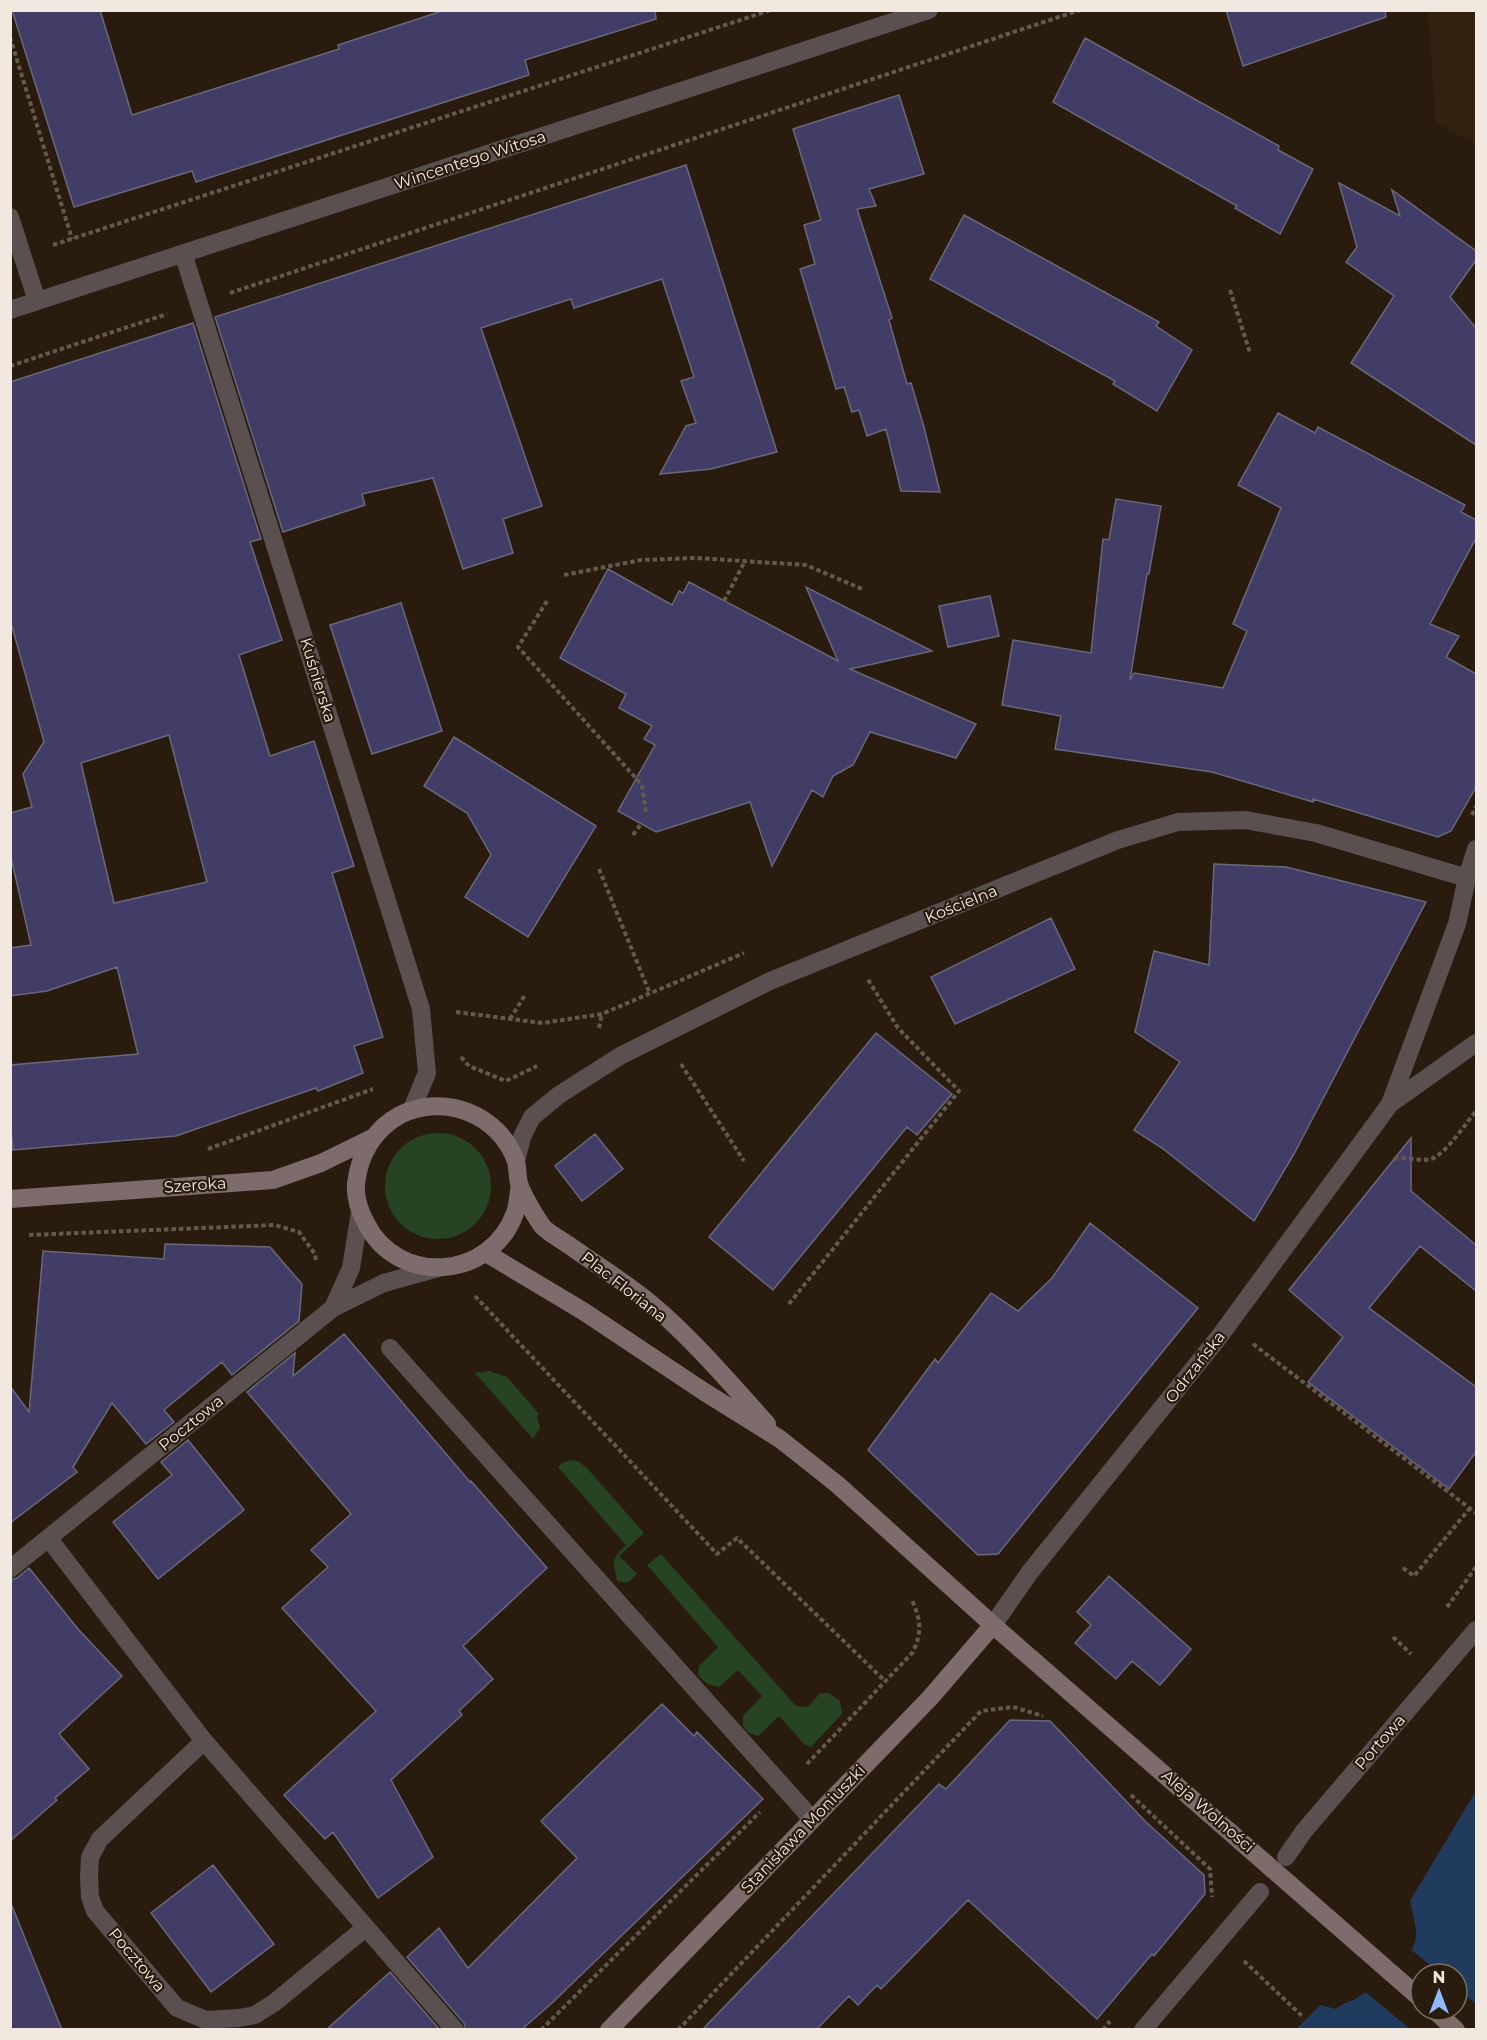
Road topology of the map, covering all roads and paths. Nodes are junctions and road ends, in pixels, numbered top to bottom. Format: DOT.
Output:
graph roads {
  1 [pos="771,10"];
  2 [pos="929,10"];
  3 [pos="1080,10"];
  4 [pos="10,37"];
  5 [pos="10,217"];
  6 [pos="72,239"];
  7 [pos="183,254"];
  8 [pos="22,255"];
  9 [pos="1230,290"];
  10 [pos="37,301"];
  11 [pos="199,304"];
  12 [pos="10,310"];
  13 [pos="1250,353"];
  14 [pos="10,366"];
  15 [pos="745,561"];
  16 [pos="564,575"];
  17 [pos="862,589"];
  18 [pos="547,601"];
  19 [pos="724,601"];
  20 [pos="1476,806"];
  21 [pos="646,813"];
  22 [pos="1467,823"];
  23 [pos="641,824"];
  24 [pos="633,835"];
  25 [pos="1476,849"];
  26 [pos="599,869"];
  27 [pos="1467,878"];
  28 [pos="747,951"];
  29 [pos="865,975"];
  30 [pos="650,994"];
  31 [pos="525,995"];
  32 [pos="446,1011"];
  33 [pos="602,1014"];
  34 [pos="510,1019"];
  35 [pos="598,1030"];
  36 [pos="1476,1043"];
  37 [pos="459,1053"];
  38 [pos="677,1058"];
  39 [pos="538,1066"];
  40 [pos="378,1087"];
  41 [pos="1390,1104"];
  42 [pos="412,1109"];
  43 [pos="1476,1111"];
  44 [pos="372,1138"];
  45 [pos="202,1151"];
  46 [pos="1390,1160"];
  47 [pos="516,1161"];
  48 [pos="744,1161"];
  49 [pos="520,1186"];
  50 [pos="10,1199"];
  51 [pos="360,1212"];
  52 [pos="22,1235"];
  53 [pos="486,1253"];
  54 [pos="317,1264"];
  55 [pos="438,1269"];
  56 [pos="475,1296"];
  57 [pos="789,1304"];
  58 [pos="333,1308"];
  59 [pos="1250,1342"];
  60 [pos="390,1348"];
  61 [pos="780,1439"];
  62 [pos="1470,1508"];
  63 [pos="1476,1513"];
  64 [pos="49,1539"];
  65 [pos="1476,1566"];
  66 [pos="1403,1568"];
  67 [pos="10,1569"];
  68 [pos="1445,1611"];
  69 [pos="993,1625"];
  70 [pos="1476,1630"];
  71 [pos="1393,1636"];
  72 [pos="1413,1655"];
  73 [pos="885,1681"];
  74 [pos="1049,1718"];
  75 [pos="204,1741"];
  76 [pos="1126,1790"];
  77 [pos="813,1819"];
  78 [pos="1286,1857"];
  79 [pos="1260,1892"];
  80 [pos="1212,1898"];
  81 [pos="365,1928"];
  82 [pos="619,1951"];
  83 [pos="1241,1958"];
  84 [pos="1409,1989"];
  85 [pos="1302,2016"];
  86 [pos="1110,2021"];
  87 [pos="455,2030"];
  88 [pos="541,2030"];
  89 [pos="609,2030"];
  90 [pos="678,2030"];
  91 [pos="1103,2030"];
  92 [pos="1143,2030"];
  1 -- 6 [label="path"];
  2 -- 7 [label="street, Wincentego Witosa"];
  3 -- 11 [label="path"];
  4 -- 6 [label="path"];
  5 -- 8 [label="street"];
  6 -- 8 [label="path"];
  7 -- 10 [label="street, Wincentego Witosa"];
  7 -- 11 [label="street, Kuśnierska"];
  8 -- 10 [label="street"];
  9 -- 13 [label="path"];
  10 -- 12 [label="street, Wincentego Witosa"];
  11 -- 14 [label="path"];
  11 -- 42 [label="street, Kuśnierska"];
  15 -- 16 [label="path"];
  15 -- 17 [label="path"];
  15 -- 19 [label="path"];
  18 -- 21 [label="path"];
  20 -- 22 [label="path"];
  23 -- 24 [label="path"];
  25 -- 27 [label="street, Odrzańska"];
  26 -- 30 [label="path"];
  27 -- 41 [label="street, Odrzańska"];
  27 -- 47 [label="street, Kościelna"];
  28 -- 30 [label="path"];
  29 -- 57 [label="path"];
  30 -- 33 [label="path"];
  31 -- 34 [label="path"];
  32 -- 34 [label="path"];
  33 -- 34 [label="path"];
  33 -- 35 [label="path"];
  36 -- 41 [label="street, Odrzańska"];
  37 -- 39 [label="path"];
  38 -- 48 [label="path"];
  40 -- 45 [label="path"];
  41 -- 69 [label="street, Odrzańska"];
  42 -- 44 [label="street"];
  42 -- 47 [label="street"];
  43 -- 46 [label="path"];
  44 -- 50 [label="street, Szeroka"];
  44 -- 51 [label="street"];
  47 -- 49 [label="street"];
  49 -- 53 [label="street"];
  49 -- 61 [label="street, Plac Floriana"];
  51 -- 55 [label="street"];
  51 -- 58 [label="street, Pocztowa"];
  52 -- 54 [label="path"];
  53 -- 55 [label="street"];
  53 -- 61 [label="street, Plac Floriana"];
  55 -- 58 [label="street, Pocztowa"];
  56 -- 73 [label="path"];
  58 -- 64 [label="street, Pocztowa"];
  59 -- 62 [label="path"];
  60 -- 77 [label="street"];
  61 -- 69 [label="street, Plac Floriana"];
  62 -- 63 [label="path"];
  62 -- 66 [label="path"];
  64 -- 67 [label="street, Pocztowa"];
  64 -- 75 [label="street"];
  65 -- 68 [label="path"];
  69 -- 77 [label="street, Stanisława Moniuszki"];
  69 -- 84 [label="street, Aleja Wolności"];
  70 -- 78 [label="street, Portowa"];
  71 -- 72 [label="path"];
  74 -- 90 [label="path"];
  75 -- 81 [label="street"];
  75 -- 81 [label="street, Pocztowa"];
  76 -- 80 [label="path"];
  77 -- 89 [label="street, Stanisława Moniuszki"];
  79 -- 92 [label="street"];
  81 -- 87 [label="street"];
  82 -- 88 [label="path"];
  83 -- 85 [label="path"];
  86 -- 91 [label="path"];
}
